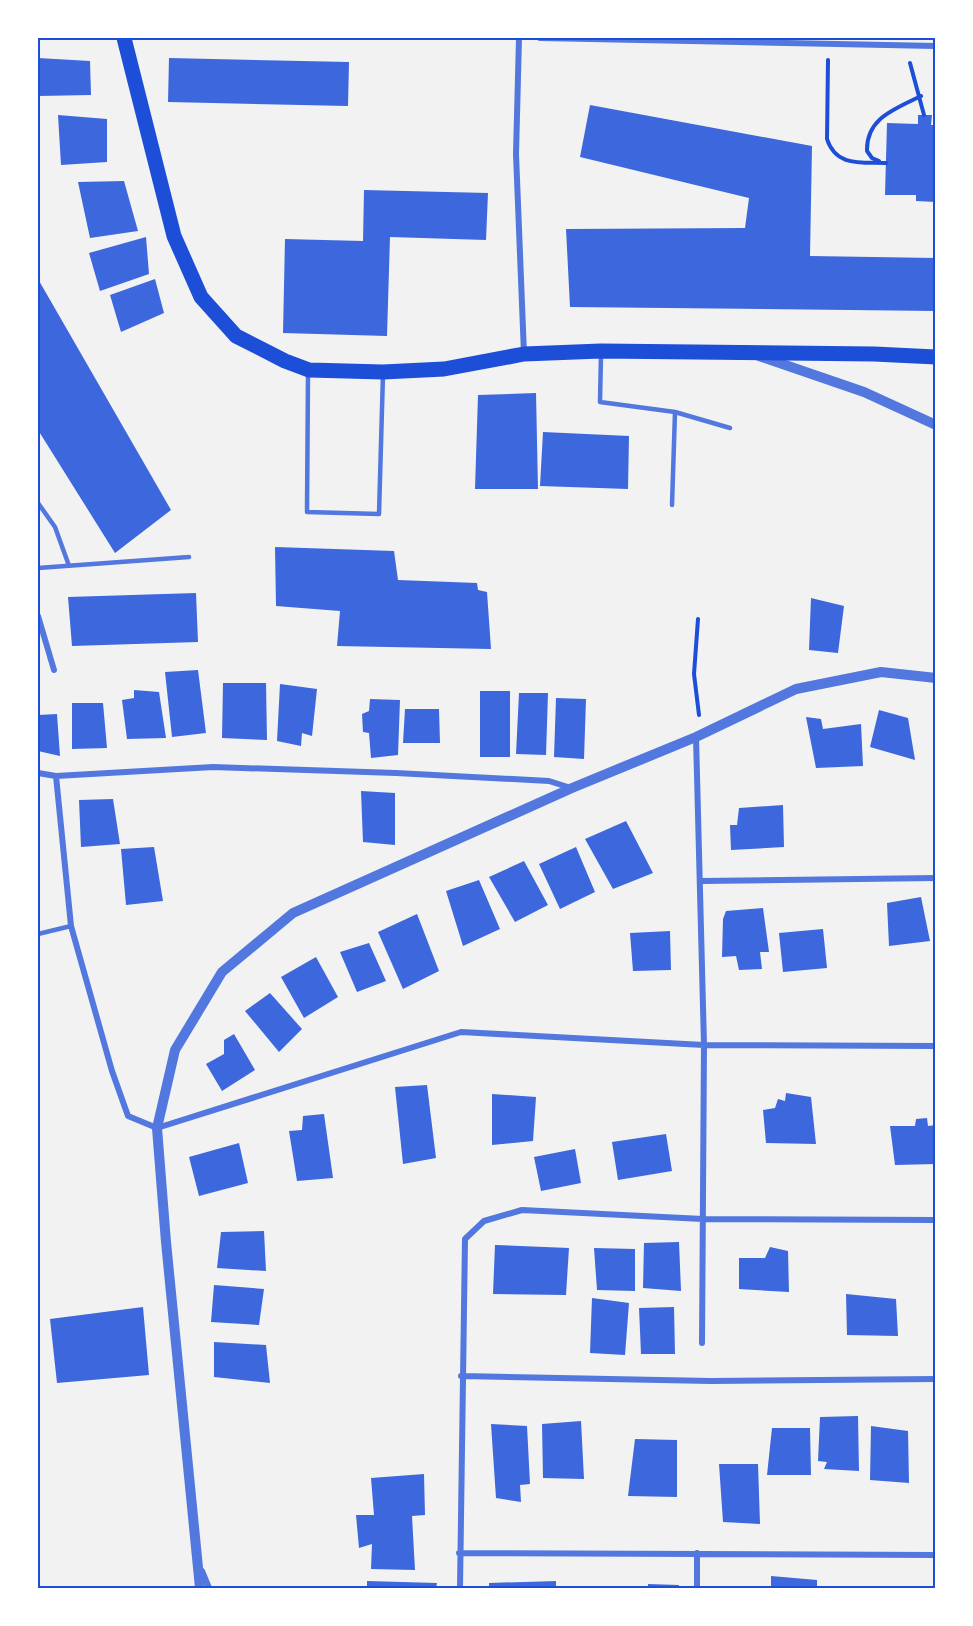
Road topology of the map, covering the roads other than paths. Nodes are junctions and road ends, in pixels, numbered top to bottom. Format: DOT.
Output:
graph roads {
  1 [pos="124,38"];
  2 [pos="519,38"];
  3 [pos="540,38"];
  4 [pos="802,41"];
  5 [pos="936,46"];
  6 [pos="601,351"];
  7 [pos="750,353"];
  8 [pos="524,354"];
  9 [pos="936,357"];
  10 [pos="309,370"];
  11 [pos="383,372"];
  12 [pos="675,412"];
  13 [pos="936,425"];
  14 [pos="730,428"];
  15 [pos="38,503"];
  16 [pos="672,505"];
  17 [pos="189,556"];
  18 [pos="68,563"];
  19 [pos="38,568"];
  20 [pos="38,616"];
  21 [pos="54,670"];
  22 [pos="936,678"];
  23 [pos="696,737"];
  24 [pos="38,773"];
  25 [pos="56,776"];
  26 [pos="572,788"];
  27 [pos="936,878"];
  28 [pos="701,881"];
  29 [pos="71,926"];
  30 [pos="38,934"];
  31 [pos="704,1045"];
  32 [pos="936,1046"];
  33 [pos="157,1128"];
  34 [pos="703,1219"];
  35 [pos="936,1220"];
  36 [pos="702,1343"];
  37 [pos="461,1376"];
  38 [pos="936,1379"];
  39 [pos="697,1553"];
  40 [pos="459,1554"];
  41 [pos="936,1555"];
  42 [pos="199,1564"];
  43 [pos="201,1588"];
  44 [pos="209,1588"];
  45 [pos="460,1588"];
  46 [pos="697,1588"];
  1 -- 10 [label="main road"];
  2 -- 8 [label="street"];
  3 -- 4 [label="street"];
  4 -- 5 [label="street"];
  6 -- 7 [label="main road"];
  6 -- 8 [label="main road"];
  6 -- 12 [label="lane"];
  7 -- 9 [label="main road"];
  7 -- 13 [label="street"];
  8 -- 11 [label="main road"];
  10 -- 11 [label="main road"];
  10 -- 11 [label="lane"];
  12 -- 14 [label="lane"];
  12 -- 16 [label="lane"];
  15 -- 18 [label="lane"];
  17 -- 18 [label="lane"];
  18 -- 19 [label="lane"];
  20 -- 21 [label="street"];
  22 -- 23 [label="street"];
  23 -- 26 [label="street"];
  23 -- 28 [label="street"];
  24 -- 25 [label="street"];
  25 -- 26 [label="street"];
  25 -- 29 [label="street"];
  26 -- 33 [label="street"];
  27 -- 28 [label="street"];
  28 -- 31 [label="street"];
  29 -- 30 [label="lane"];
  29 -- 33 [label="street"];
  31 -- 32 [label="street"];
  31 -- 33 [label="street"];
  31 -- 34 [label="street"];
  33 -- 42 [label="street"];
  34 -- 35 [label="street"];
  34 -- 36 [label="street"];
  34 -- 37 [label="street"];
  37 -- 38 [label="street"];
  37 -- 40 [label="street"];
  39 -- 40 [label="street"];
  39 -- 41 [label="street"];
  39 -- 46 [label="street"];
  40 -- 45 [label="street"];
  42 -- 43 [label="street"];
  42 -- 44 [label="street"];
}
